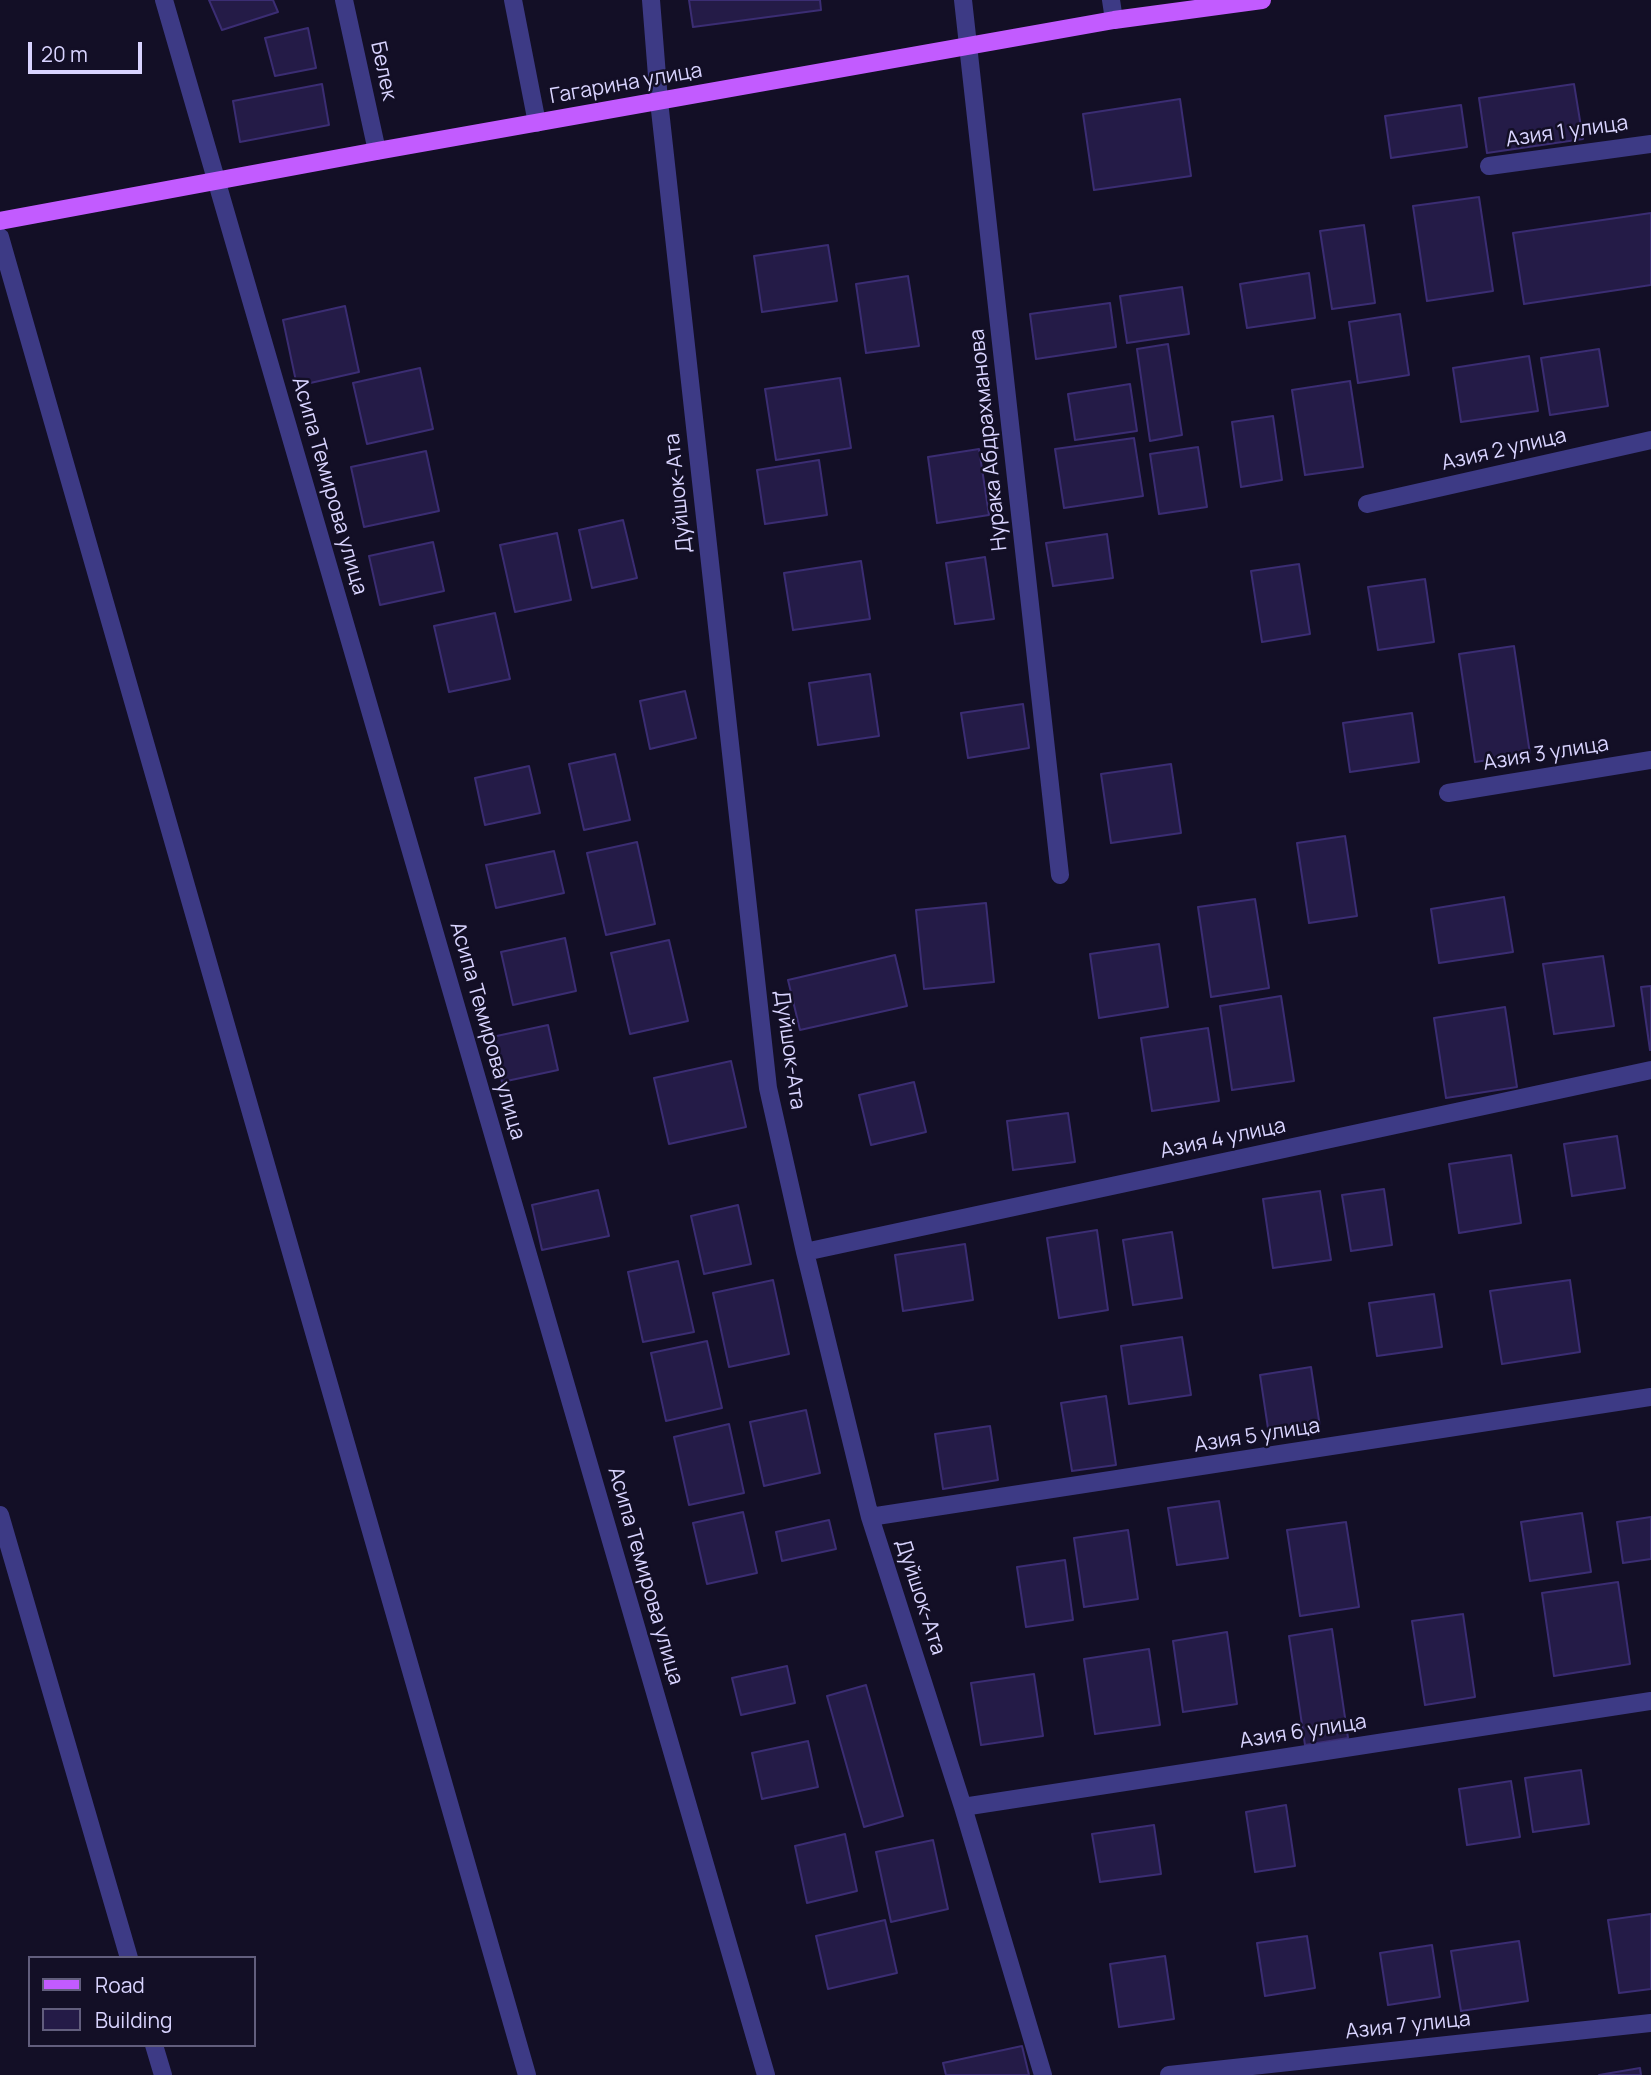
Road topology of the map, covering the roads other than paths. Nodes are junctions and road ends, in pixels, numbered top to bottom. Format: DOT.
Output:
graph roads {
  1 [pos="163,0"];
  2 [pos="344,0"];
  3 [pos="513,0"];
  4 [pos="651,0"];
  5 [pos="963,0"];
  6 [pos="1111,0"];
  7 [pos="1262,0"];
  8 [pos="1114,20"];
  9 [pos="968,46"];
  10 [pos="659,101"];
  11 [pos="537,123"];
  12 [pos="1651,144"];
  13 [pos="377,151"];
  14 [pos="1489,166"];
  15 [pos="218,182"];
  16 [pos="0,221"];
  17 [pos="0,237"];
  18 [pos="1651,440"];
  19 [pos="1367,504"];
  20 [pos="1651,760"];
  21 [pos="1448,793"];
  22 [pos="1060,875"];
  23 [pos="1651,1070"];
  24 [pos="805,1252"];
  25 [pos="1651,1397"];
  26 [pos="0,1515"];
  27 [pos="870,1517"];
  28 [pos="1651,1701"];
  29 [pos="962,1807"];
  30 [pos="128,1956"];
  31 [pos="1651,2023"];
  32 [pos="155,2047"];
  33 [pos="163,2075"];
  34 [pos="527,2075"];
  35 [pos="766,2075"];
  36 [pos="1043,2075"];
  37 [pos="1170,2075"];
  1 -- 15 [label="street, Асипа Темирова улица"];
  2 -- 13 [label="street, Белек"];
  3 -- 11 [label="street"];
  4 -- 10 [label="street, Дуйшок-Ата"];
  5 -- 9 [label="street, Нурака Абдрахманова"];
  6 -- 8 [label="street"];
  7 -- 8 [label="main road, Гагарина улица"];
  8 -- 9 [label="main road, Гагарина улица"];
  9 -- 10 [label="main road, Гагарина улица"];
  9 -- 22 [label="street, Нурака Абдрахманова"];
  10 -- 11 [label="main road, Гагарина улица"];
  10 -- 24 [label="street, Дуйшок-Ата"];
  11 -- 13 [label="main road, Гагарина улица"];
  12 -- 14 [label="street, Азия 1 улица"];
  13 -- 15 [label="main road, Гагарина улица"];
  15 -- 16 [label="main road, Гагарина улица"];
  15 -- 35 [label="street, Асипа Темирова улица"];
  17 -- 34 [label="street"];
  18 -- 19 [label="street, Азия 2 улица"];
  20 -- 21 [label="street, Азия 3 улица"];
  23 -- 24 [label="street, Азия 4 улица"];
  24 -- 27 [label="street, Дуйшок-Ата"];
  25 -- 27 [label="street, Азия 5 улица"];
  26 -- 30 [label="street"];
  27 -- 29 [label="street, Дуйшок-Ата"];
  28 -- 29 [label="street, Азия 6 улица"];
  29 -- 36 [label="street, Дуйшок-Ата"];
  31 -- 37 [label="street, Азия 7 улица"];
  32 -- 33 [label="street"];
}
